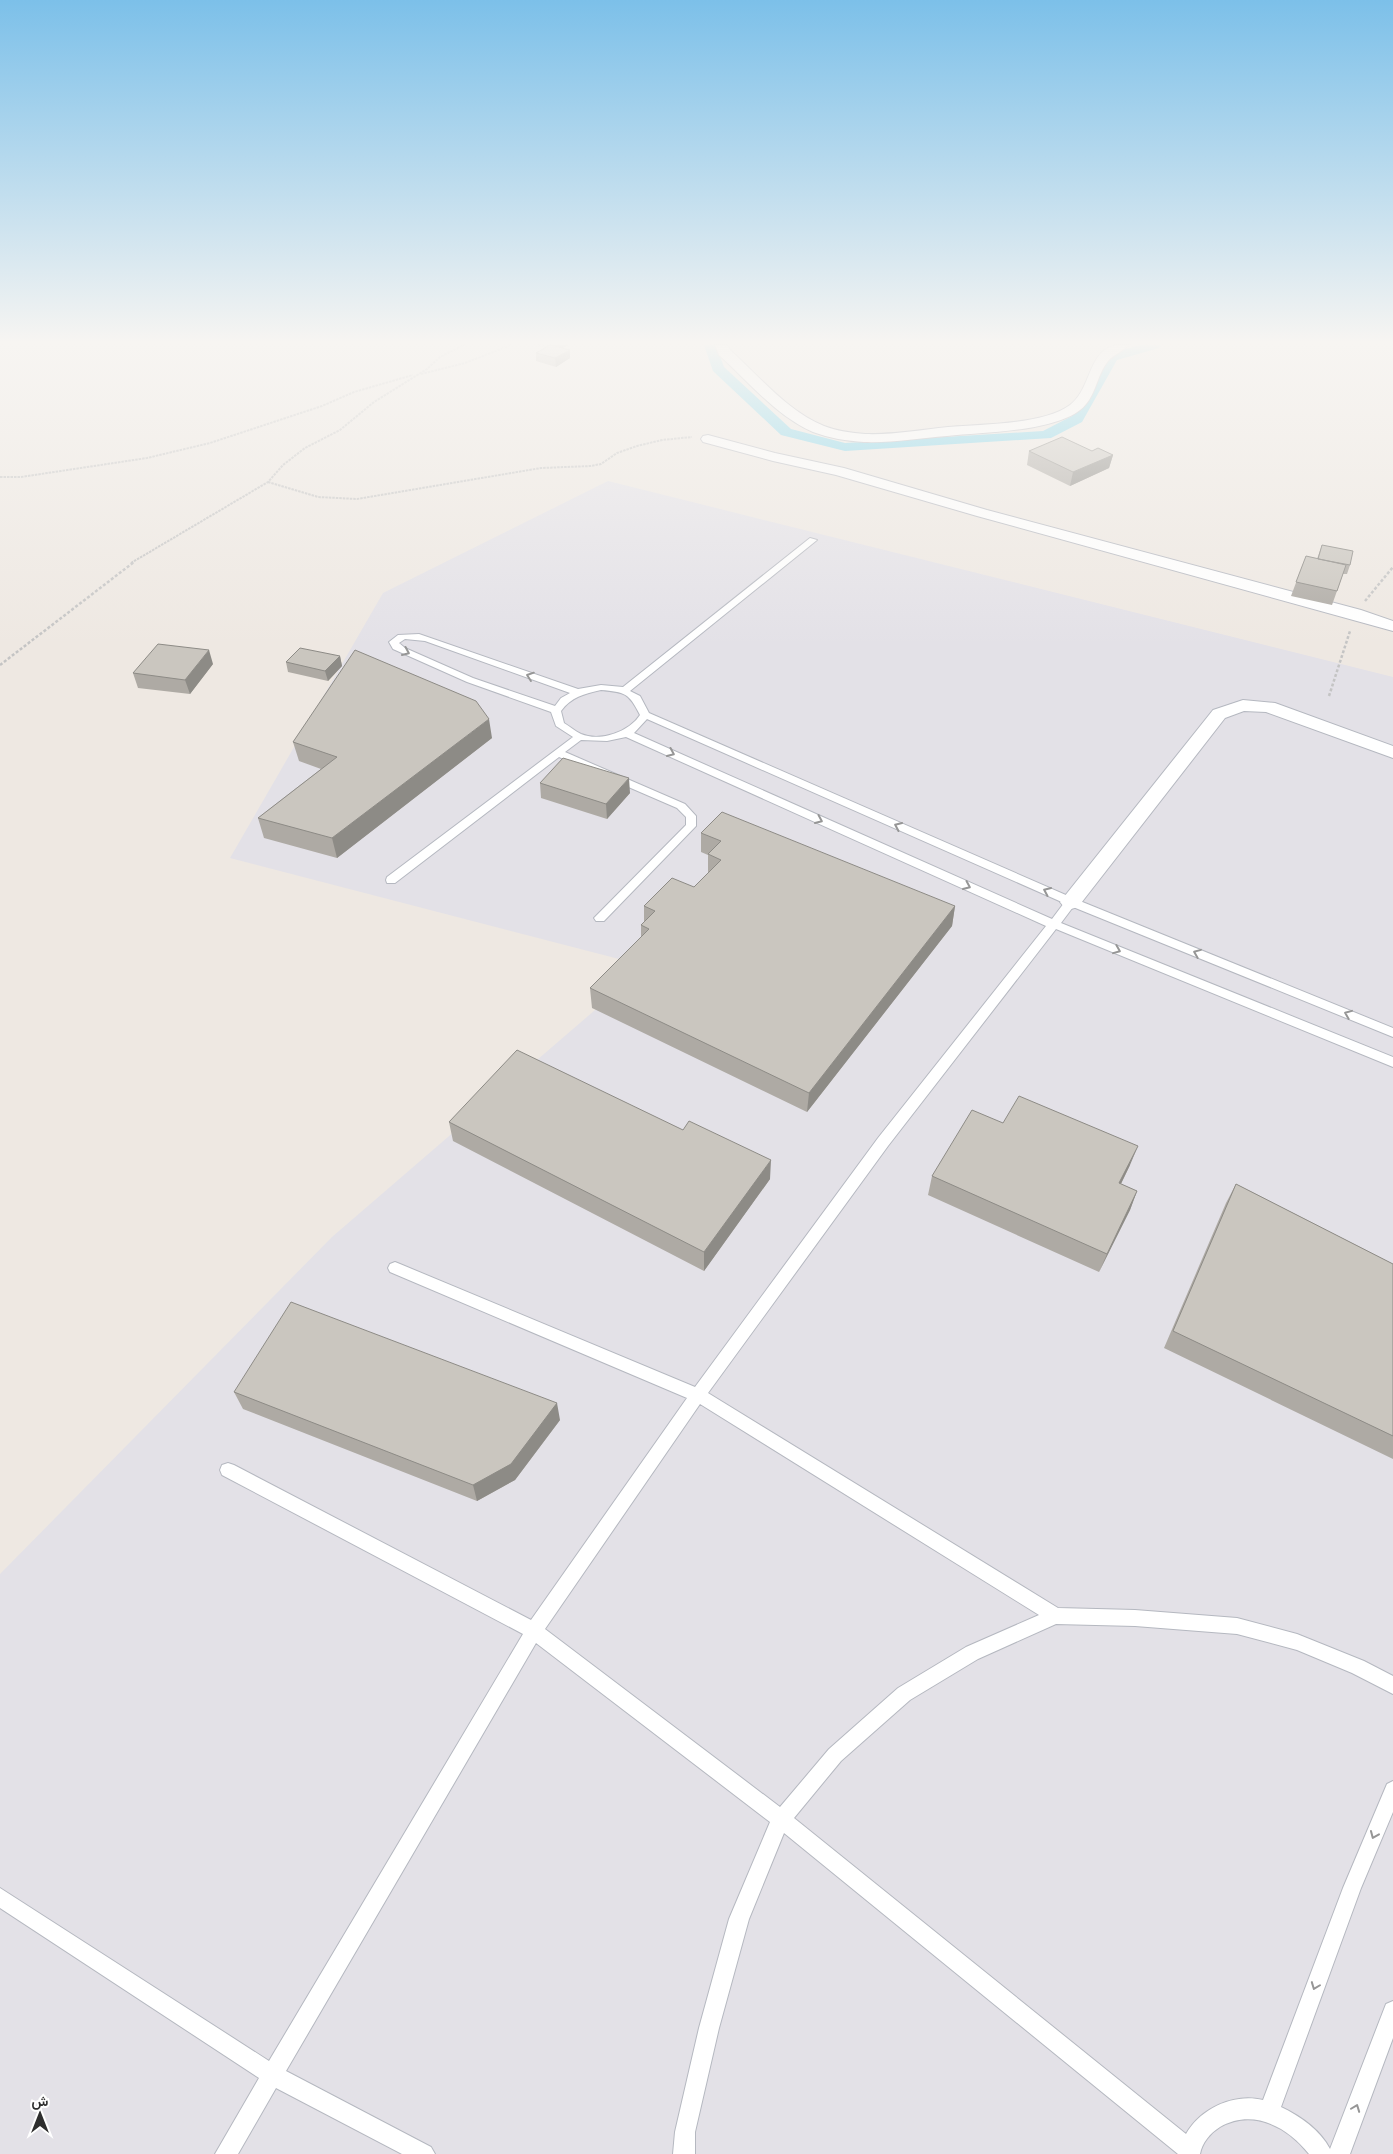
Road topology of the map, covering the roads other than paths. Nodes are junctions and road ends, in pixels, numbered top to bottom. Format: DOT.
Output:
graph roads {
  1 [pos="729,446"];
  2 [pos="813,540"];
  3 [pos="1393,626"];
  4 [pos="624,690"];
  5 [pos="576,692"];
  6 [pos="556,710"];
  7 [pos="645,715"];
  8 [pos="626,733"];
  9 [pos="579,736"];
  10 [pos="558,752"];
  11 [pos="1393,752"];
  12 [pos="391,880"];
  13 [pos="1071,902"];
  14 [pos="600,918"];
  15 [pos="1053,924"];
  16 [pos="1393,1032"];
  17 [pos="1393,1062"];
  18 [pos="395,1268"];
  19 [pos="698,1395"];
  20 [pos="228,1470"];
  21 [pos="1056,1616"];
  22 [pos="534,1631"];
  23 [pos="1393,1685"];
  24 [pos="1393,1790"];
  25 [pos="781,1819"];
  26 [pos="0,1897"];
  27 [pos="1393,2011"];
  28 [pos="272,2075"];
  29 [pos="1269,2111"];
  30 [pos="1189,2152"];
  31 [pos="226,2154"];
  32 [pos="424,2154"];
  33 [pos="684,2154"];
  34 [pos="1322,2154"];
  35 [pos="1338,2154"];
  1 -- 3 [label="street"];
  2 -- 4 [label="lane"];
  4 -- 5 [label="lane"];
  4 -- 7 [label="lane"];
  5 -- 6 [label="lane"];
  5 -- 6 [label="lane, one-way"];
  6 -- 9 [label="lane"];
  7 -- 8 [label="lane"];
  13 -- 7 [label="lane, one-way"];
  8 -- 9 [label="lane"];
  8 -- 15 [label="lane, one-way"];
  9 -- 10 [label="lane"];
  10 -- 12 [label="lane"];
  10 -- 14 [label="lane"];
  11 -- 13 [label="street"];
  13 -- 15 [label="lane"];
  16 -- 13 [label="lane, one-way"];
  15 -- 17 [label="lane, one-way"];
  15 -- 19 [label="lane"];
  18 -- 19 [label="lane"];
  19 -- 21 [label="lane"];
  19 -- 22 [label="lane"];
  20 -- 22 [label="lane"];
  21 -- 23 [label="lane"];
  21 -- 25 [label="lane"];
  22 -- 25 [label="lane"];
  22 -- 28 [label="lane"];
  24 -- 29 [label="lane, one-way"];
  25 -- 30 [label="lane"];
  25 -- 33 [label="lane"];
  26 -- 28 [label="lane"];
  35 -- 27 [label="lane, one-way"];
  28 -- 31 [label="lane"];
  28 -- 32 [label="lane"];
  29 -- 30 [label="lane"];
  29 -- 34 [label="lane"];
}
